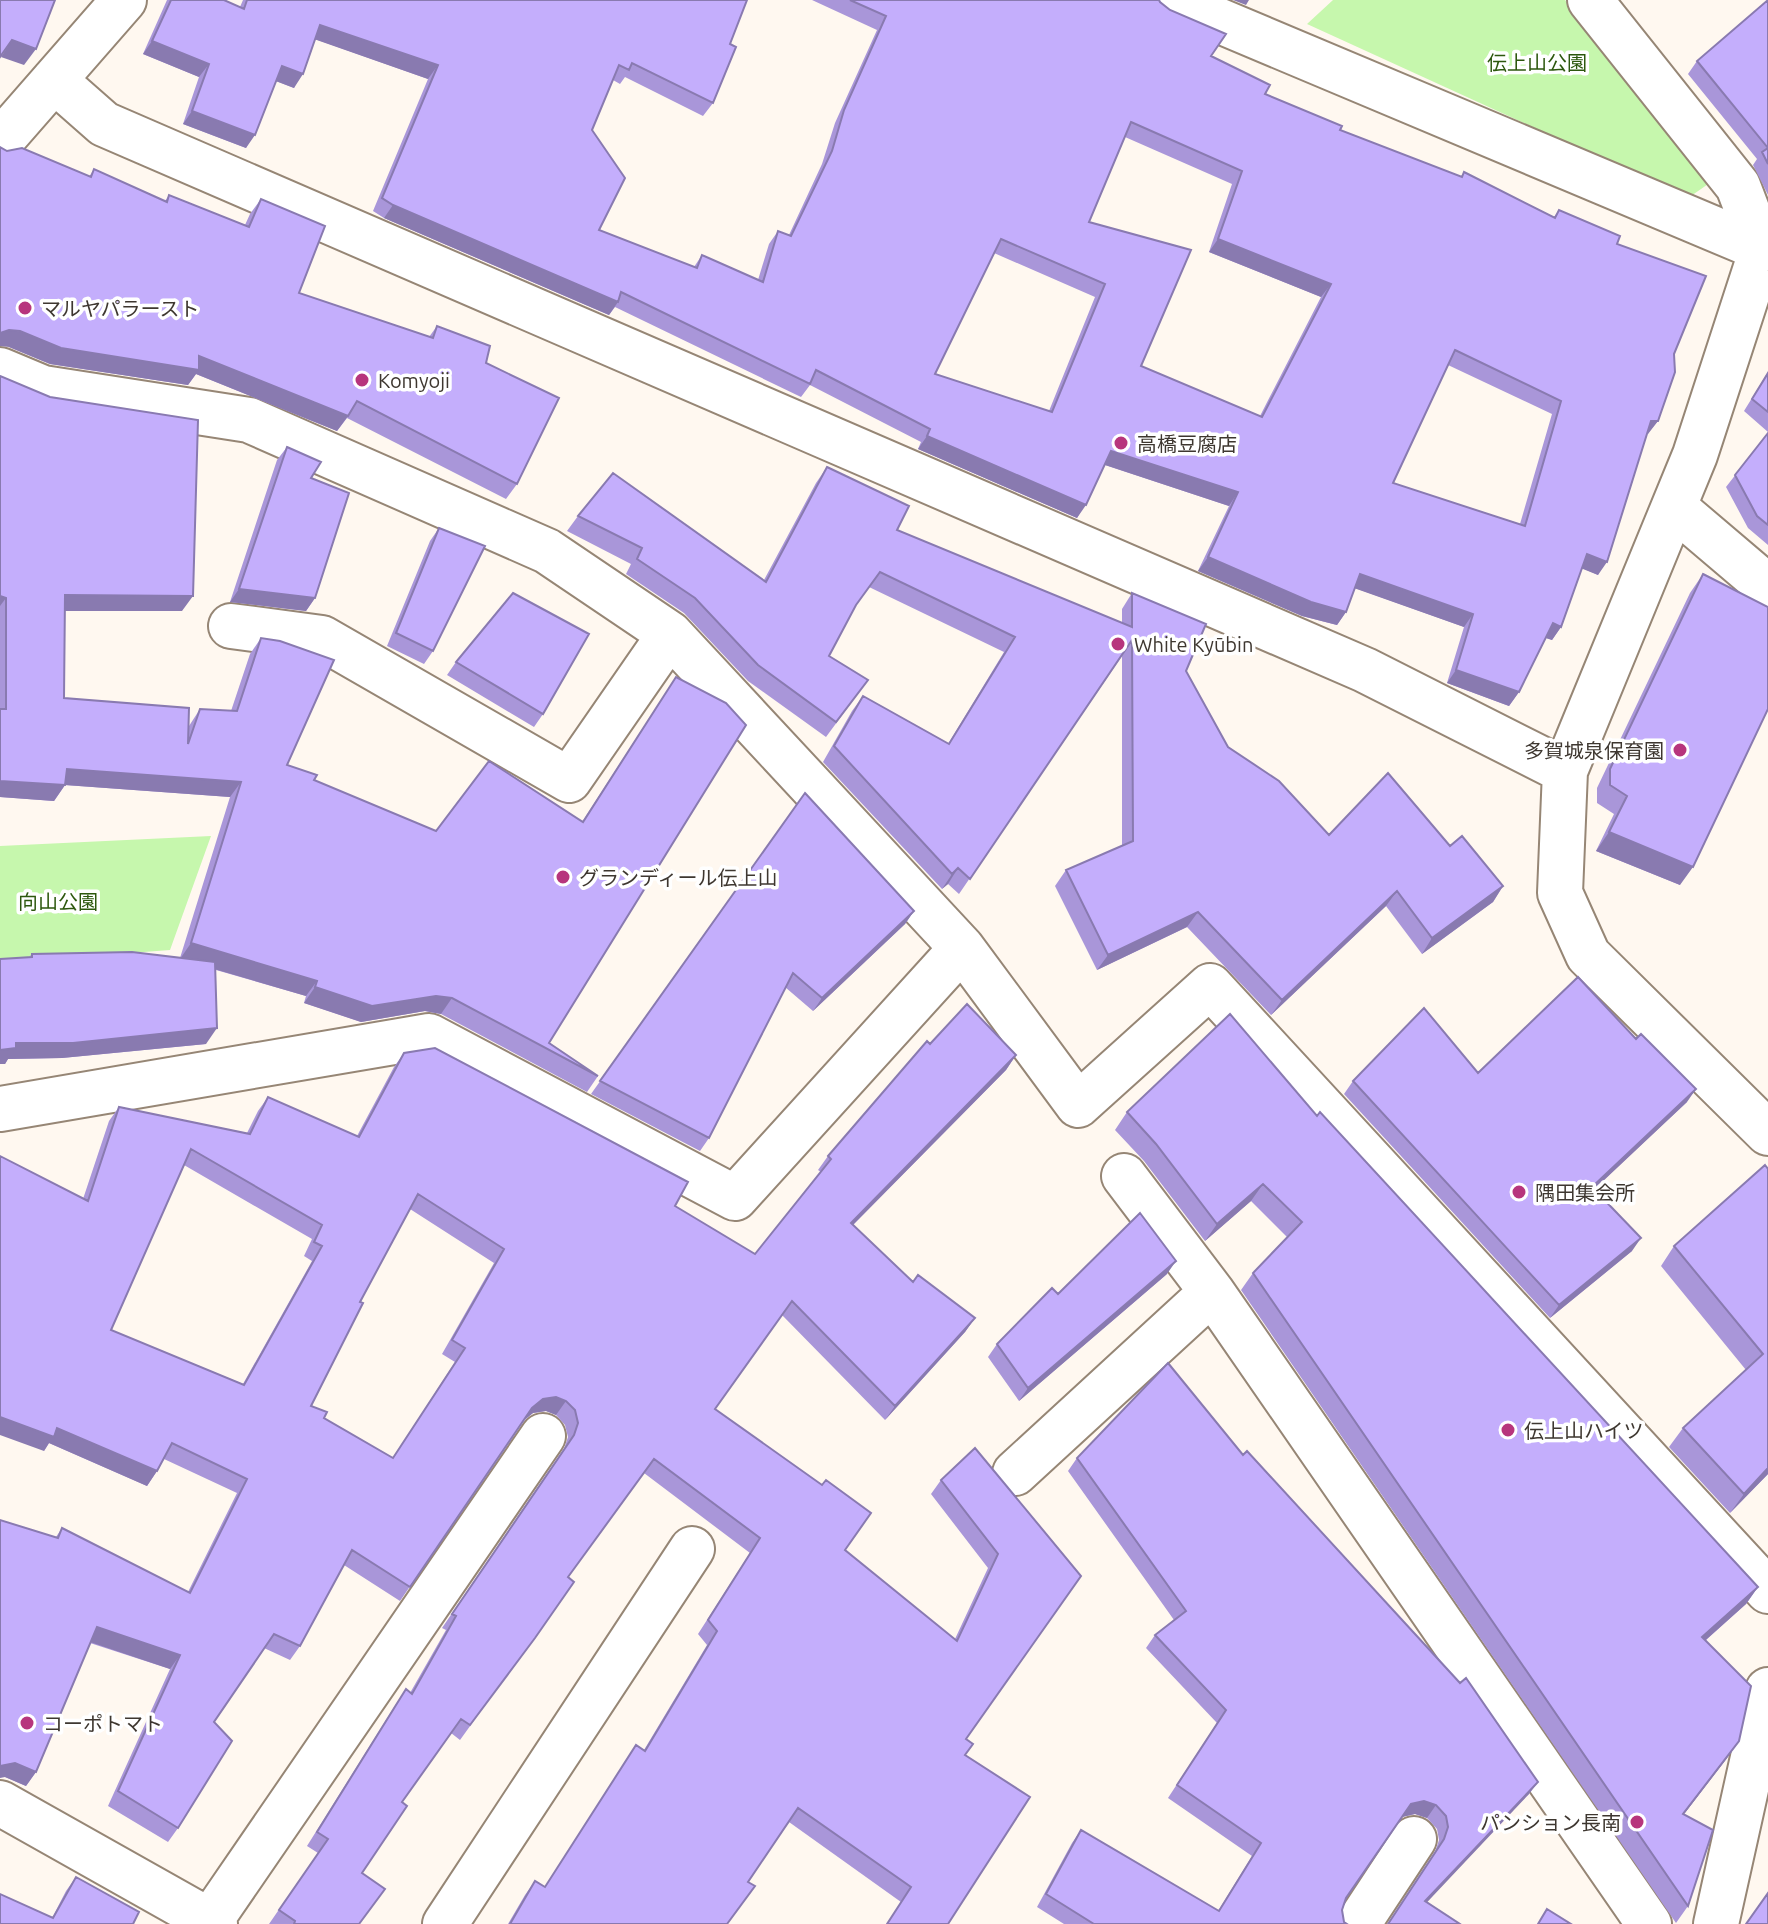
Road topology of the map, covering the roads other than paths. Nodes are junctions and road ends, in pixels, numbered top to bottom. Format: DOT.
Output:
graph roads {
  1 [pos="124,0"];
  2 [pos="1170,0"];
  3 [pos="1590,0"];
  4 [pos="54,80"];
  5 [pos="0,142"];
  6 [pos="1765,248"];
  7 [pos="0,370"];
  8 [pos="1675,508"];
  9 [pos="1768,587"];
  10 [pos="231,626"];
  11 [pos="670,634"];
  12 [pos="1565,771"];
  13 [pos="962,948"];
  14 [pos="0,1109"];
  15 [pos="1768,1133"];
  16 [pos="1124,1176"];
  17 [pos="1212,1292"];
  18 [pos="543,1436"];
  19 [pos="1015,1473"];
  20 [pos="692,1549"];
  21 [pos="1768,1591"];
  22 [pos="1768,1690"];
  23 [pos="0,1803"];
  24 [pos="1414,1839"];
  25 [pos="213,1923"];
  26 [pos="445,1924"];
  27 [pos="1358,1924"];
  28 [pos="1649,1924"];
  29 [pos="1716,1924"];
  1 -- 4 [label="street"];
  2 -- 6 [label="street"];
  3 -- 6 [label="street"];
  4 -- 5 [label="street"];
  4 -- 12 [label="street"];
  6 -- 8 [label="street"];
  7 -- 11 [label="street"];
  8 -- 9 [label="street"];
  8 -- 12 [label="street"];
  10 -- 11 [label="street"];
  11 -- 13 [label="street"];
  12 -- 15 [label="street"];
  13 -- 14 [label="street"];
  13 -- 21 [label="street"];
  16 -- 17 [label="street"];
  17 -- 19 [label="street"];
  17 -- 28 [label="street"];
  18 -- 25 [label="street"];
  20 -- 26 [label="street"];
  22 -- 29 [label="street"];
  23 -- 25 [label="street"];
  24 -- 27 [label="street"];
}
